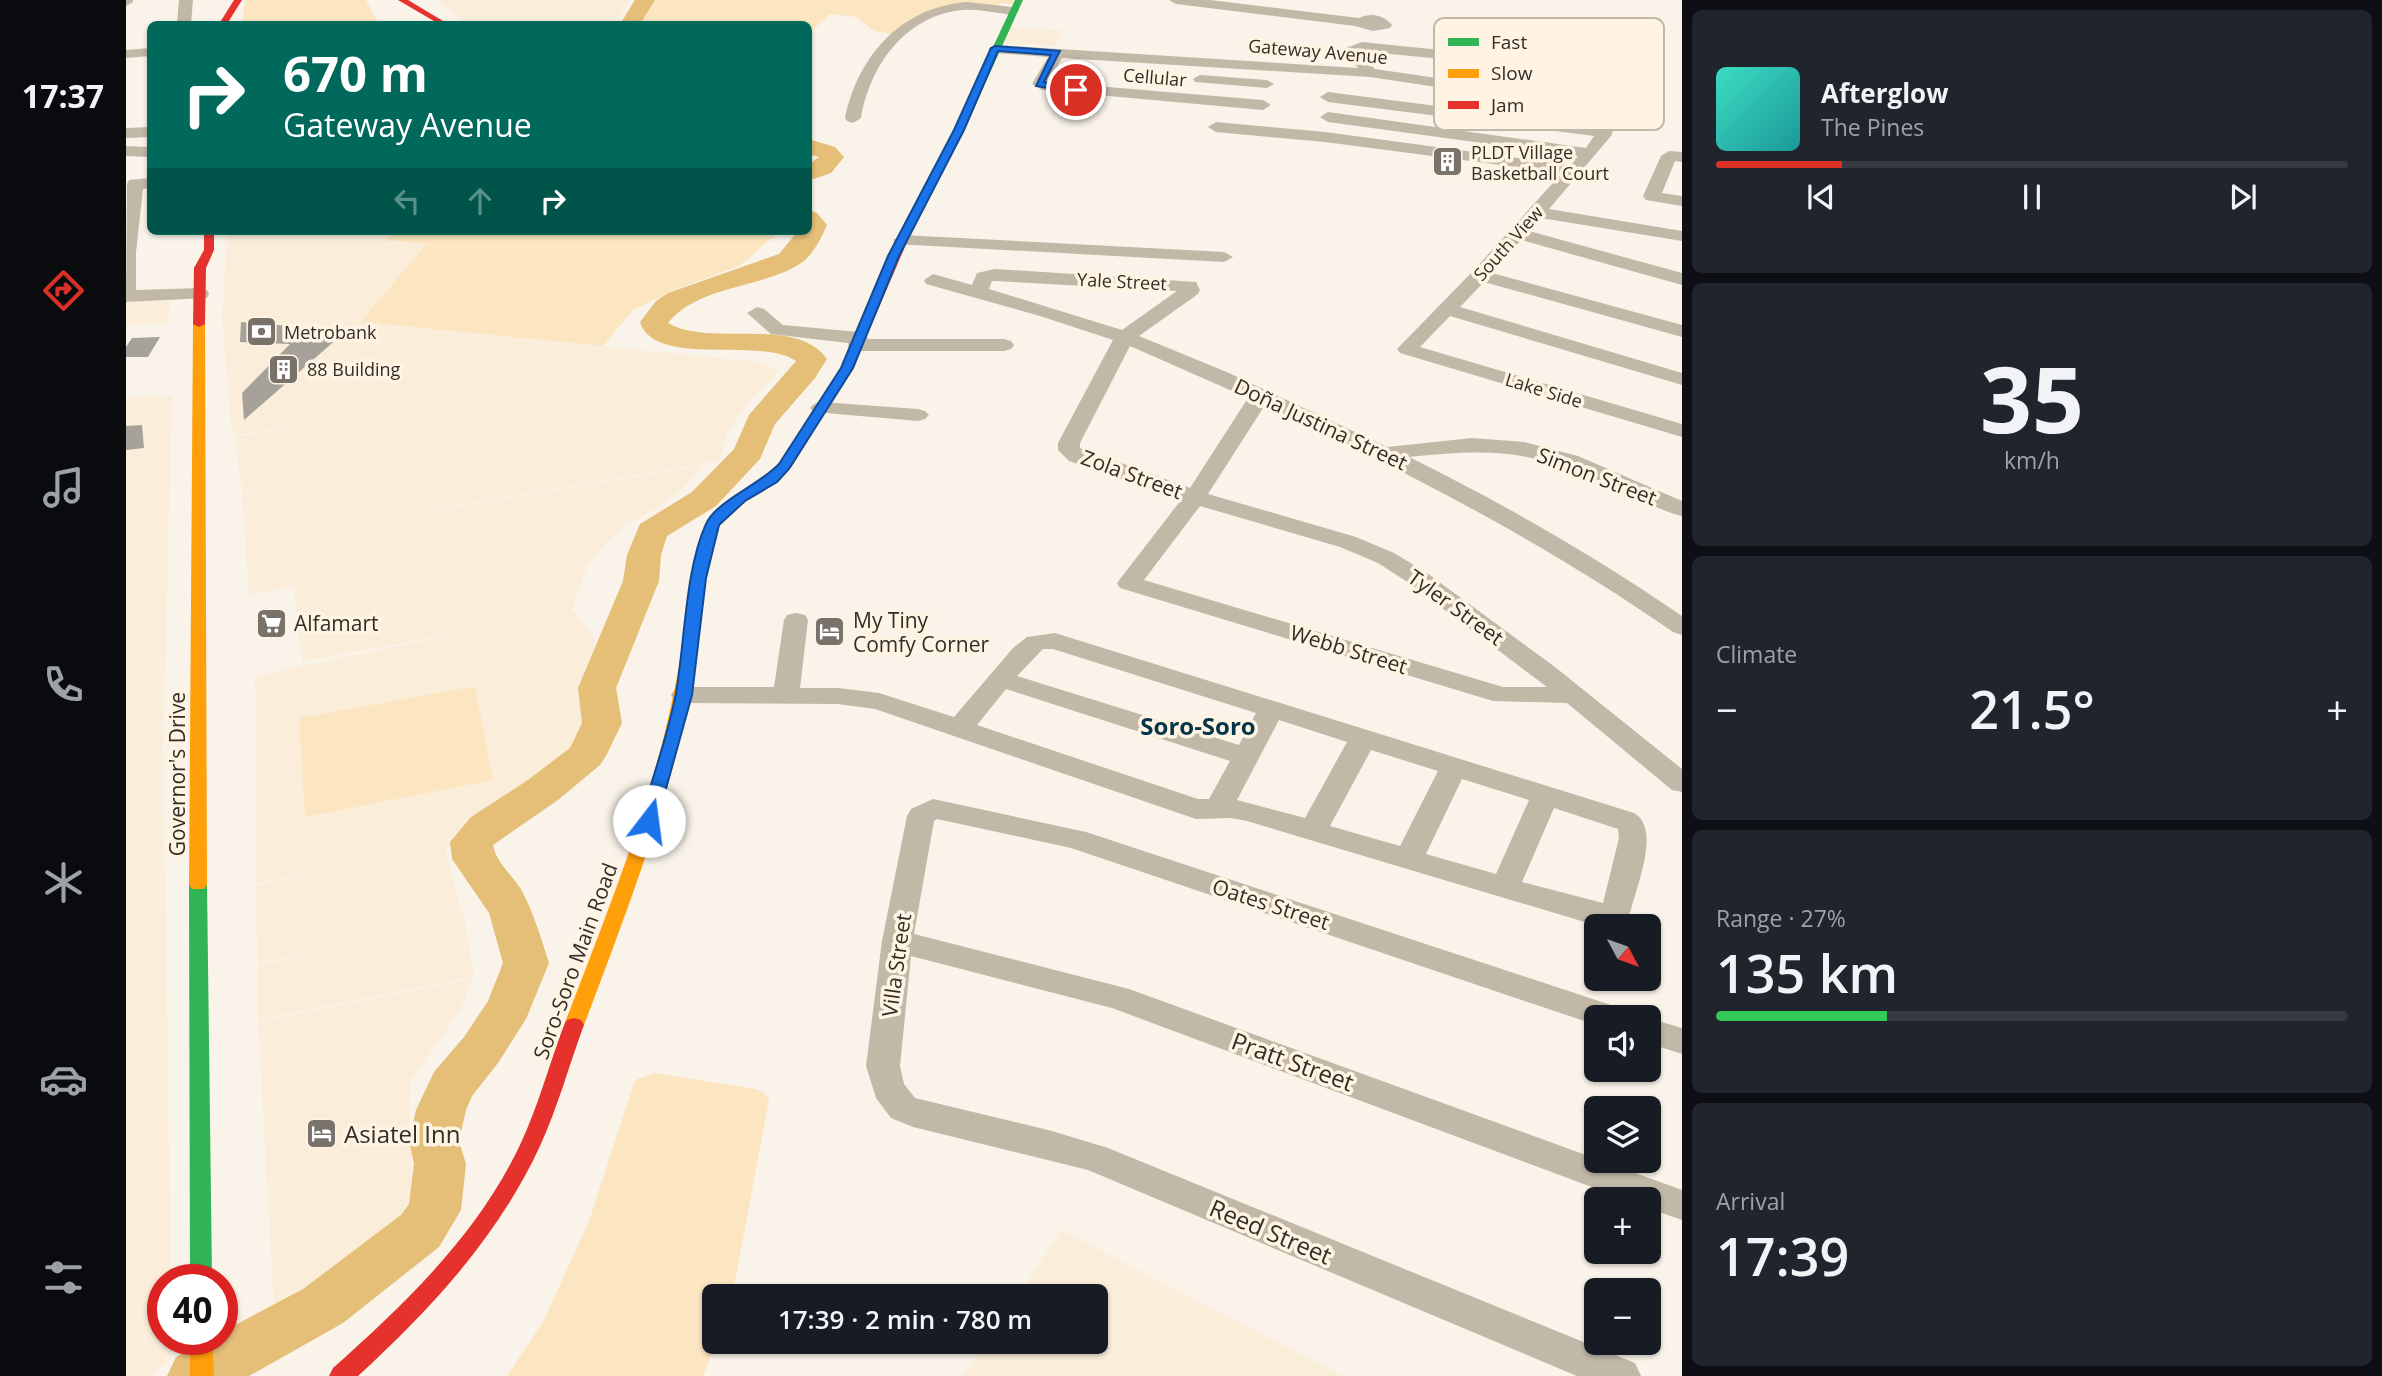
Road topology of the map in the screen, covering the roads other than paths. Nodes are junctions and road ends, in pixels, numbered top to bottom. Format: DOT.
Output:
graph roads {
  1 [pos="186,0"];
  2 [pos="238,0"];
  3 [pos="1176,0"];
  4 [pos="217,1"];
  5 [pos="385,5"];
  6 [pos="1015,6"];
  7 [pos="411,7"];
  8 [pos="184,21"];
  9 [pos="224,21"];
  10 [pos="225,21"];
  11 [pos="423,21"];
  12 [pos="438,21"];
  13 [pos="449,21"];
  14 [pos="1360,22"];
  15 [pos="995,48"];
  16 [pos="147,52"];
  17 [pos="1057,53"];
  18 [pos="1434,53"];
  19 [pos="126,54"];
  20 [pos="1271,66"];
  21 [pos="1328,69"];
  22 [pos="1370,73"];
  23 [pos="1185,78"];
  24 [pos="1434,82"];
  25 [pos="1267,85"];
  26 [pos="1328,97"];
  27 [pos="1263,105"];
  28 [pos="1434,111"];
  29 [pos="1328,117"];
  30 [pos="853,118"];
  31 [pos="1216,127"];
  32 [pos="1582,130"];
  33 [pos="1606,130"];
  34 [pos="1261,131"];
  35 [pos="147,132"];
  36 [pos="126,133"];
  37 [pos="1605,133"];
  38 [pos="1325,137"];
  39 [pos="126,151"];
  40 [pos="147,152"];
  41 [pos="1590,153"];
  42 [pos="1682,157"];
  43 [pos="1574,170"];
  44 [pos="147,183"];
  45 [pos="1682,201"];
  46 [pos="1536,212"];
  47 [pos="1518,234"];
  48 [pos="209,235"];
  49 [pos="1682,236"];
  50 [pos="902,240"];
  51 [pos="127,252"];
  52 [pos="190,253"];
  53 [pos="1224,257"];
  54 [pos="200,268"];
  55 [pos="1480,275"];
  56 [pos="1682,279"];
  57 [pos="933,280"];
  58 [pos="978,292"];
  59 [pos="200,294"];
  60 [pos="126,296"];
  61 [pos="1447,309"];
  62 [pos="757,313"];
  63 [pos="1682,331"];
  64 [pos="1124,338"];
  65 [pos="857,341"];
  66 [pos="1004,345"];
  67 [pos="1407,349"];
  68 [pos="1682,379"];
  69 [pos="1260,396"];
  70 [pos="821,408"];
  71 [pos="918,415"];
  72 [pos="1682,431"];
  73 [pos="1385,453"];
  74 [pos="1195,497"];
  75 [pos="1682,509"];
  76 [pos="796,620"];
  77 [pos="1682,627"];
  78 [pos="1000,679"];
  79 [pos="786,694"];
  80 [pos="684,695"];
  81 [pos="1572,695"];
  82 [pos="1272,709"];
  83 [pos="960,728"];
  84 [pos="1363,738"];
  85 [pos="1247,757"];
  86 [pos="1454,766"];
  87 [pos="1682,783"];
  88 [pos="1545,794"];
  89 [pos="1218,809"];
  90 [pos="928,810"];
  91 [pos="1313,831"];
  92 [pos="1408,860"];
  93 [pos="1504,889"];
  94 [pos="897,941"];
  95 [pos="1584,1009"];
  96 [pos="1661,1034"];
  97 [pos="1682,1041"];
  98 [pos="913,1113"];
  99 [pos="1682,1205"];
  100 [pos="201,1264"];
  101 [pos="201,1355"];
  102 [pos="202,1376"];
  103 [pos="341,1376"];
  104 [pos="1621,1376"];
  1 -- 8 [label="street"];
  2 -- 10 [label="main road"];
  3 -- 14 [label="street"];
  4 -- 9 [label="main road"];
  5 -- 7 [label="main road"];
  6 -- 15 [label="main road, Soro-Soro Main Road"];
  6 -- 30 [label="street"];
  7 -- 11 [label="main road"];
  7 -- 12 [label="main road"];
  7 -- 13 [label="main road"];
  15 -- 17 [label="street, Gateway Avenue"];
  15 -- 50 [label="main road, Soro-Soro Main Road"];
  16 -- 19 [label="street"];
  17 -- 20 [label="street, Gateway Avenue"];
  17 -- 27 [label="street, Cellular"];
  18 -- 22 [label="street"];
  20 -- 21 [label="street, Gateway Avenue"];
  20 -- 25 [label="street"];
  21 -- 22 [label="street, Gateway Avenue"];
  21 -- 26 [label="street"];
  22 -- 24 [label="street, Gateway Avenue"];
  23 -- 25 [label="street"];
  25 -- 27 [label="street"];
  26 -- 28 [label="street"];
  26 -- 29 [label="street"];
  27 -- 34 [label="street"];
  29 -- 38 [label="street"];
  29 -- 41 [label="street"];
  31 -- 34 [label="street"];
  32 -- 37 [label="street"];
  33 -- 37 [label="street, Gateway Avenue"];
  34 -- 38 [label="street"];
  35 -- 36 [label="street"];
  37 -- 41 [label="street, South View"];
  38 -- 43 [label="street"];
  39 -- 40 [label="street"];
  41 -- 43 [label="street, South View"];
  42 -- 45 [label="street"];
  43 -- 46 [label="street, South View"];
  44 -- 51 [label="street"];
  46 -- 47 [label="street, South View"];
  46 -- 49 [label="street"];
  47 -- 55 [label="street, South View"];
  47 -- 56 [label="street"];
  48 -- 54 [label="main road, Governor's Drive"];
  50 -- 53 [label="street"];
  50 -- 65 [label="main road, Soro-Soro Main Road"];
  51 -- 60 [label="street"];
  52 -- 54 [label="main road"];
  54 -- 59 [label="main road, Governor's Drive"];
  55 -- 61 [label="street, South View"];
  55 -- 63 [label="street"];
  57 -- 58 [label="street, Doña Justina Street"];
  58 -- 64 [label="street, Doña Justina Street"];
  58 -- 64 [label="street, Yale Street"];
  59 -- 60 [label="street"];
  59 -- 100 [label="main road, Governor's Drive"];
  61 -- 67 [label="street, South View"];
  61 -- 68 [label="street"];
  62 -- 65 [label="street"];
  64 -- 69 [label="street, Doña Justina Street"];
  64 -- 74 [label="street, Zola Street"];
  65 -- 66 [label="street"];
  65 -- 70 [label="main road, Soro-Soro Main Road"];
  67 -- 72 [label="street, Lake Side"];
  69 -- 73 [label="street, Doña Justina Street"];
  69 -- 74 [label="street"];
  70 -- 71 [label="street"];
  70 -- 80 [label="main road, Soro-Soro Main Road"];
  73 -- 75 [label="street, Simon Street"];
  73 -- 77 [label="street, Doña Justina Street"];
  74 -- 81 [label="street, Tyler Street"];
  74 -- 81 [label="street, Webb Street"];
  76 -- 79 [label="street"];
  78 -- 82 [label="street"];
  78 -- 83 [label="street"];
  78 -- 85 [label="street"];
  79 -- 80 [label="street"];
  79 -- 83 [label="street"];
  80 -- 103 [label="main road, Soro-Soro Main Road"];
  81 -- 87 [label="street, Tyler Street"];
  82 -- 84 [label="street"];
  82 -- 85 [label="street"];
  83 -- 89 [label="street"];
  84 -- 86 [label="street"];
  84 -- 91 [label="street"];
  85 -- 89 [label="street"];
  86 -- 88 [label="street"];
  86 -- 92 [label="street"];
  88 -- 93 [label="street"];
  88 -- 93 [label="street"];
  89 -- 91 [label="street"];
  90 -- 94 [label="street, Villa Street"];
  90 -- 95 [label="street, Oates Street"];
  91 -- 92 [label="street"];
  92 -- 93 [label="street"];
  94 -- 98 [label="street, Villa Street"];
  94 -- 99 [label="street, Pratt Street"];
  96 -- 97 [label="street"];
  98 -- 104 [label="street, Reed Street"];
  101 -- 102 [label="main road"];
}
